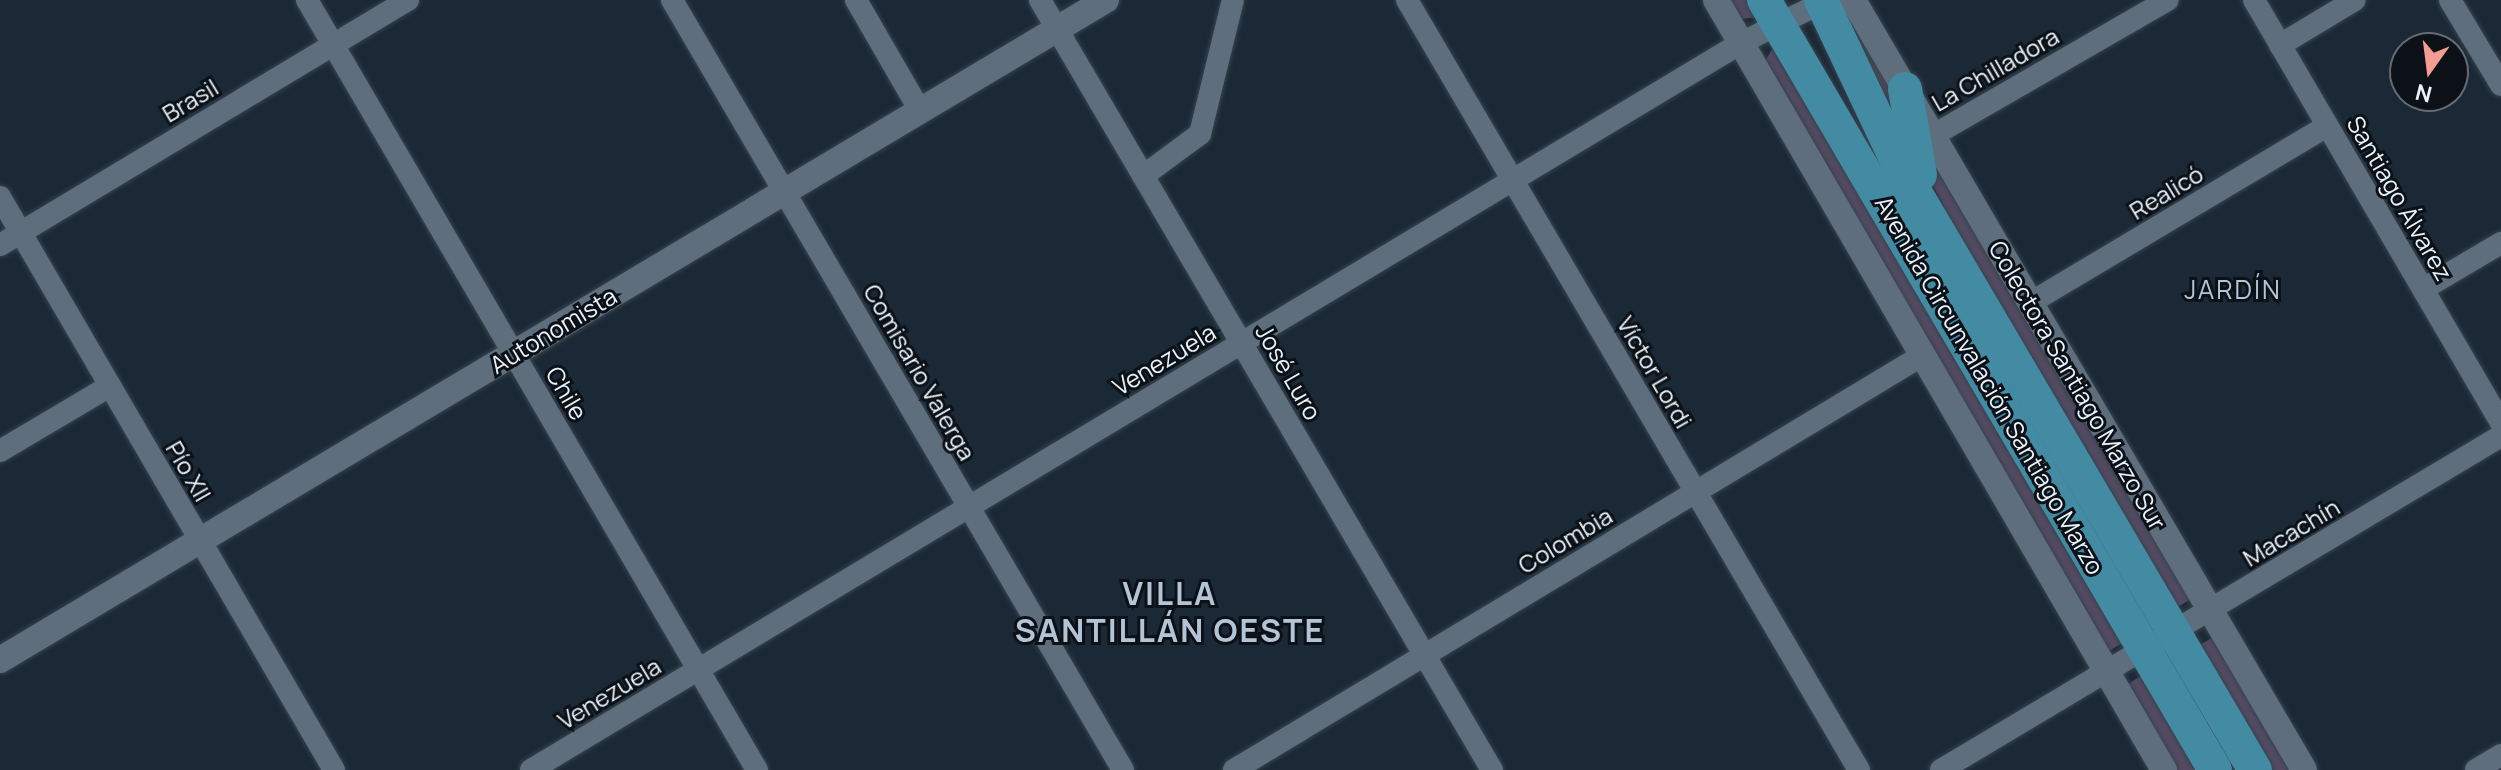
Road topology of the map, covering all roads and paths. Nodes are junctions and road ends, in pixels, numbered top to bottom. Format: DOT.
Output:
graph roads {
  1 [pos="307,0"];
  2 [pos="408,0"];
  3 [pos="672,0"];
  4 [pos="856,0"];
  5 [pos="1040,0"];
  6 [pos="1106,0"];
  7 [pos="1233,0"];
  8 [pos="1407,0"];
  9 [pos="1716,0"];
  10 [pos="2168,0"];
  11 [pos="2254,0"];
  12 [pos="2355,0"];
  13 [pos="2450,0"];
  14 [pos="1831,1"];
  15 [pos="1771,12"];
  16 [pos="1057,29"];
  17 [pos="1741,43"];
  18 [pos="333,45"];
  19 [pos="2280,45"];
  20 [pos="2501,85"];
  21 [pos="1905,89"];
  22 [pos="920,111"];
  23 [pos="2327,126"];
  24 [pos="1932,136"];
  25 [pos="1143,176"];
  26 [pos="1513,180"];
  27 [pos="784,192"];
  28 [pos="0,197"];
  29 [pos="20,233"];
  30 [pos="2501,243"];
  31 [pos="0,245"];
  32 [pos="1972,287"];
  33 [pos="2423,289"];
  34 [pos="2030,303"];
  35 [pos="1242,343"];
  36 [pos="514,353"];
  37 [pos="1923,355"];
  38 [pos="110,386"];
  39 [pos="2501,422"];
  40 [pos="2501,436"];
  41 [pos="0,451"];
  42 [pos="1696,492"];
  43 [pos="969,507"];
  44 [pos="200,541"];
  45 [pos="2210,611"];
  46 [pos="2174,632"];
  47 [pos="2144,649"];
  48 [pos="1424,655"];
  49 [pos="0,660"];
  50 [pos="698,670"];
  51 [pos="2106,671"];
  52 [pos="2501,755"];
  53 [pos="334,770"];
  54 [pos="531,770"];
  55 [pos="757,770"];
  56 [pos="1123,770"];
  57 [pos="1234,770"];
  58 [pos="1492,770"];
  59 [pos="1859,770"];
  60 [pos="1941,770"];
  61 [pos="2164,770"];
  62 [pos="2215,770"];
  63 [pos="2255,770"];
  64 [pos="2304,770"];
  65 [pos="2476,770"];
  1 -- 18 [label="street, Chile"];
  2 -- 18 [label="street, Brasil"];
  3 -- 27 [label="street, Comisario Valerga"];
  4 -- 22 [label="street"];
  5 -- 16 [label="street, José Luro"];
  6 -- 16 [label="street, Autonomista"];
  7 -- 25 [label="street"];
  8 -- 26 [label="street, Víctor Lordi"];
  9 -- 17 [label="street"];
  10 -- 24 [label="street, La Chilladora"];
  11 -- 19 [label="street, Santiago Álvarez"];
  12 -- 19 [label="street"];
  13 -- 20 [label="street"];
  14 -- 15 [label="street, Venezuela"];
  14 -- 21 [label="street, Colectora Santiago Marzo Sur"];
  14 -- 32 [label="main road, Avenida Circunvalación Santiago Marzo"];
  15 -- 17 [label="street, Venezuela"];
  15 -- 47 [label="main road, Avenida Circunvalación Santiago Marzo"];
  16 -- 22 [label="street, Autonomista"];
  16 -- 25 [label="street, José Luro"];
  17 -- 26 [label="street, Venezuela"];
  17 -- 37 [label="street"];
  18 -- 29 [label="street, Brasil"];
  18 -- 36 [label="street, Chile"];
  19 -- 23 [label="street, Santiago Álvarez"];
  21 -- 24 [label="street, Colectora Santiago Marzo Sur"];
  21 -- 32 [label="main road"];
  22 -- 27 [label="street, Autonomista"];
  23 -- 33 [label="street, Santiago Álvarez"];
  23 -- 34 [label="street, Realicó"];
  24 -- 34 [label="street, Colectora Santiago Marzo Sur"];
  25 -- 35 [label="street, José Luro"];
  26 -- 35 [label="street, Venezuela"];
  26 -- 42 [label="street, Víctor Lordi"];
  27 -- 36 [label="street, Autonomista"];
  27 -- 43 [label="street, Comisario Valerga"];
  28 -- 29 [label="street, Pío XII"];
  29 -- 31 [label="street, Brasil"];
  29 -- 38 [label="street, Pío XII"];
  30 -- 33 [label="street"];
  32 -- 46 [label="main road, Avenida Circunvalación Santiago Marzo"];
  33 -- 39 [label="street, Santiago Álvarez"];
  34 -- 45 [label="street, Colectora Santiago Marzo Sur"];
  35 -- 43 [label="street, Venezuela"];
  35 -- 48 [label="street, José Luro"];
  36 -- 44 [label="street, Autonomista"];
  36 -- 50 [label="street, Chile"];
  37 -- 42 [label="street, Colombia"];
  37 -- 51 [label="street"];
  38 -- 41 [label="street"];
  38 -- 44 [label="street, Pío XII"];
  40 -- 45 [label="street, Macachín"];
  42 -- 48 [label="street, Colombia"];
  42 -- 59 [label="street, Víctor Lordi"];
  43 -- 50 [label="street, Venezuela"];
  43 -- 56 [label="street, Comisario Valerga"];
  44 -- 49 [label="street, Autonomista"];
  44 -- 53 [label="street, Pío XII"];
  45 -- 46 [label="street, Macachín"];
  45 -- 64 [label="street, Colectora Santiago Marzo Sur"];
  46 -- 47 [label="street, Macachín"];
  46 -- 63 [label="main road, Avenida Circunvalación Santiago Marzo"];
  47 -- 51 [label="street, Macachín"];
  47 -- 62 [label="main road, Avenida Circunvalación Santiago Marzo"];
  48 -- 57 [label="street, Colombia"];
  48 -- 58 [label="street, José Luro"];
  50 -- 54 [label="street, Venezuela"];
  50 -- 55 [label="street, Chile"];
  51 -- 60 [label="street, Macachín"];
  51 -- 61 [label="street"];
  52 -- 65 [label="street"];
}
